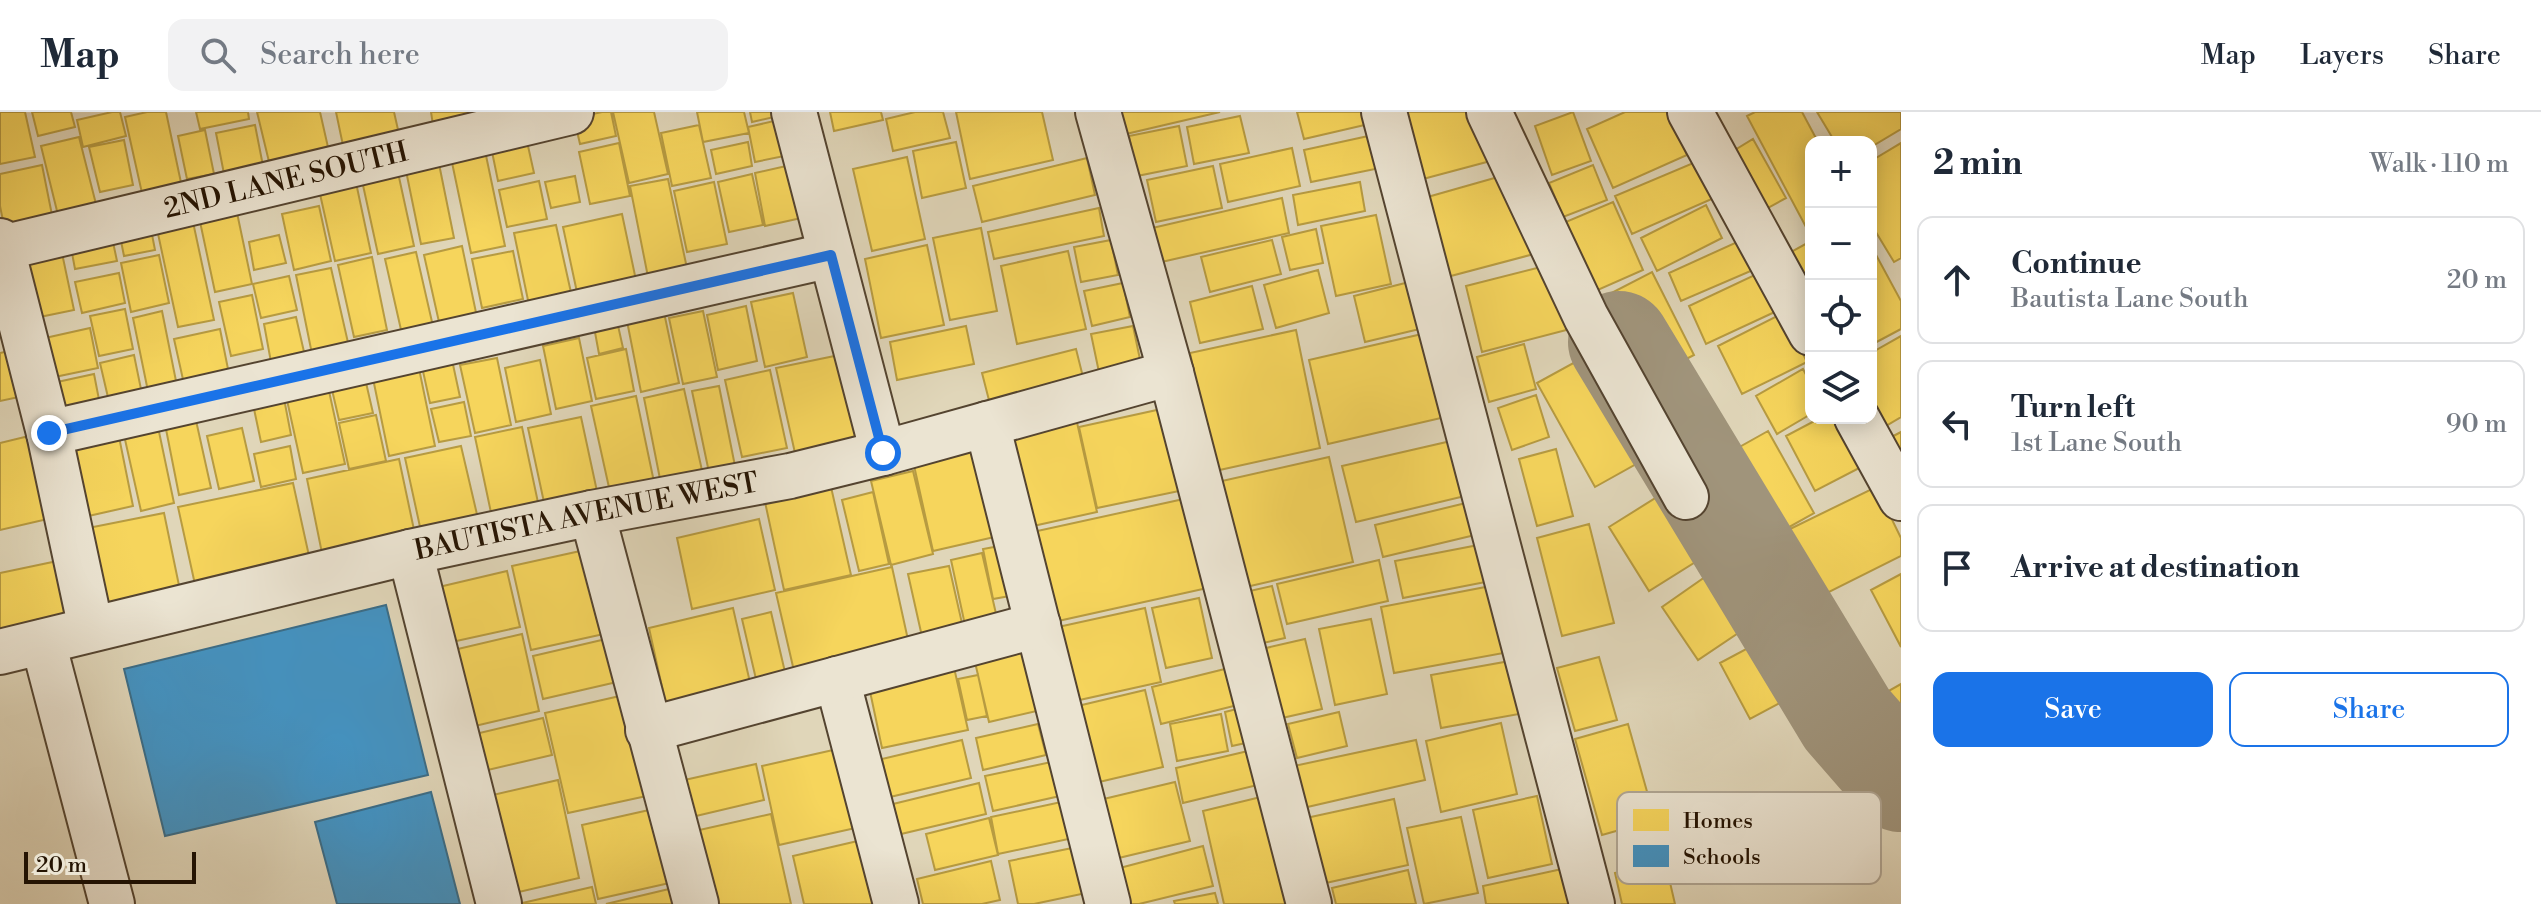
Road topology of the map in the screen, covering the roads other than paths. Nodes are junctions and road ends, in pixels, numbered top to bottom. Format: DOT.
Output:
graph roads {
  1 [pos="571,112"];
  2 [pos="794,112"];
  3 [pos="1098,112"];
  4 [pos="1384,112"];
  5 [pos="1489,112"];
  6 [pos="1690,112"];
  7 [pos="1,244"];
  8 [pos="831,255"];
  9 [pos="1805,322"];
  10 [pos="1171,373"];
  11 [pos="987,424"];
  12 [pos="1860,424"];
  13 [pos="49,433"];
  14 [pos="883,453"];
  15 [pos="1686,497"];
  16 [pos="1901,498"];
  17 [pos="592,513"];
  18 [pos="410,552"];
  19 [pos="1038,625"];
  20 [pos="91,629"];
  21 [pos="43,642"];
  22 [pos="0,652"];
  23 [pos="837,679"];
  24 [pos="648,730"];
  25 [pos="112,904"];
  26 [pos="499,904"];
  27 [pos="696,904"];
  28 [pos="896,904"];
  29 [pos="1108,904"];
  30 [pos="1309,904"];
  31 [pos="1592,904"];
  1 -- 7 [label="street, 2ND LANE SOUTH"];
  2 -- 8 [label="street"];
  3 -- 10 [label="street"];
  4 -- 31 [label="street"];
  5 -- 15 [label="street"];
  6 -- 9 [label="street"];
  7 -- 13 [label="street"];
  8 -- 13 [label="street"];
  8 -- 14 [label="street"];
  10 -- 11 [label="street, BAUTISTA AVENUE WEST"];
  10 -- 30 [label="street"];
  11 -- 14 [label="street, BAUTISTA AVENUE WEST"];
  11 -- 19 [label="street"];
  12 -- 16 [label="street"];
  13 -- 20 [label="street"];
  14 -- 17 [label="street, BAUTISTA AVENUE WEST"];
  17 -- 18 [label="street, BAUTISTA AVENUE WEST"];
  17 -- 24 [label="street"];
  18 -- 20 [label="street, BAUTISTA AVENUE WEST"];
  18 -- 26 [label="street"];
  19 -- 23 [label="street"];
  19 -- 29 [label="street"];
  20 -- 21 [label="street, BAUTISTA AVENUE WEST"];
  21 -- 22 [label="street, BAUTISTA AVENUE WEST"];
  21 -- 25 [label="street"];
  23 -- 24 [label="street"];
  23 -- 28 [label="street"];
  24 -- 27 [label="street"];
}
